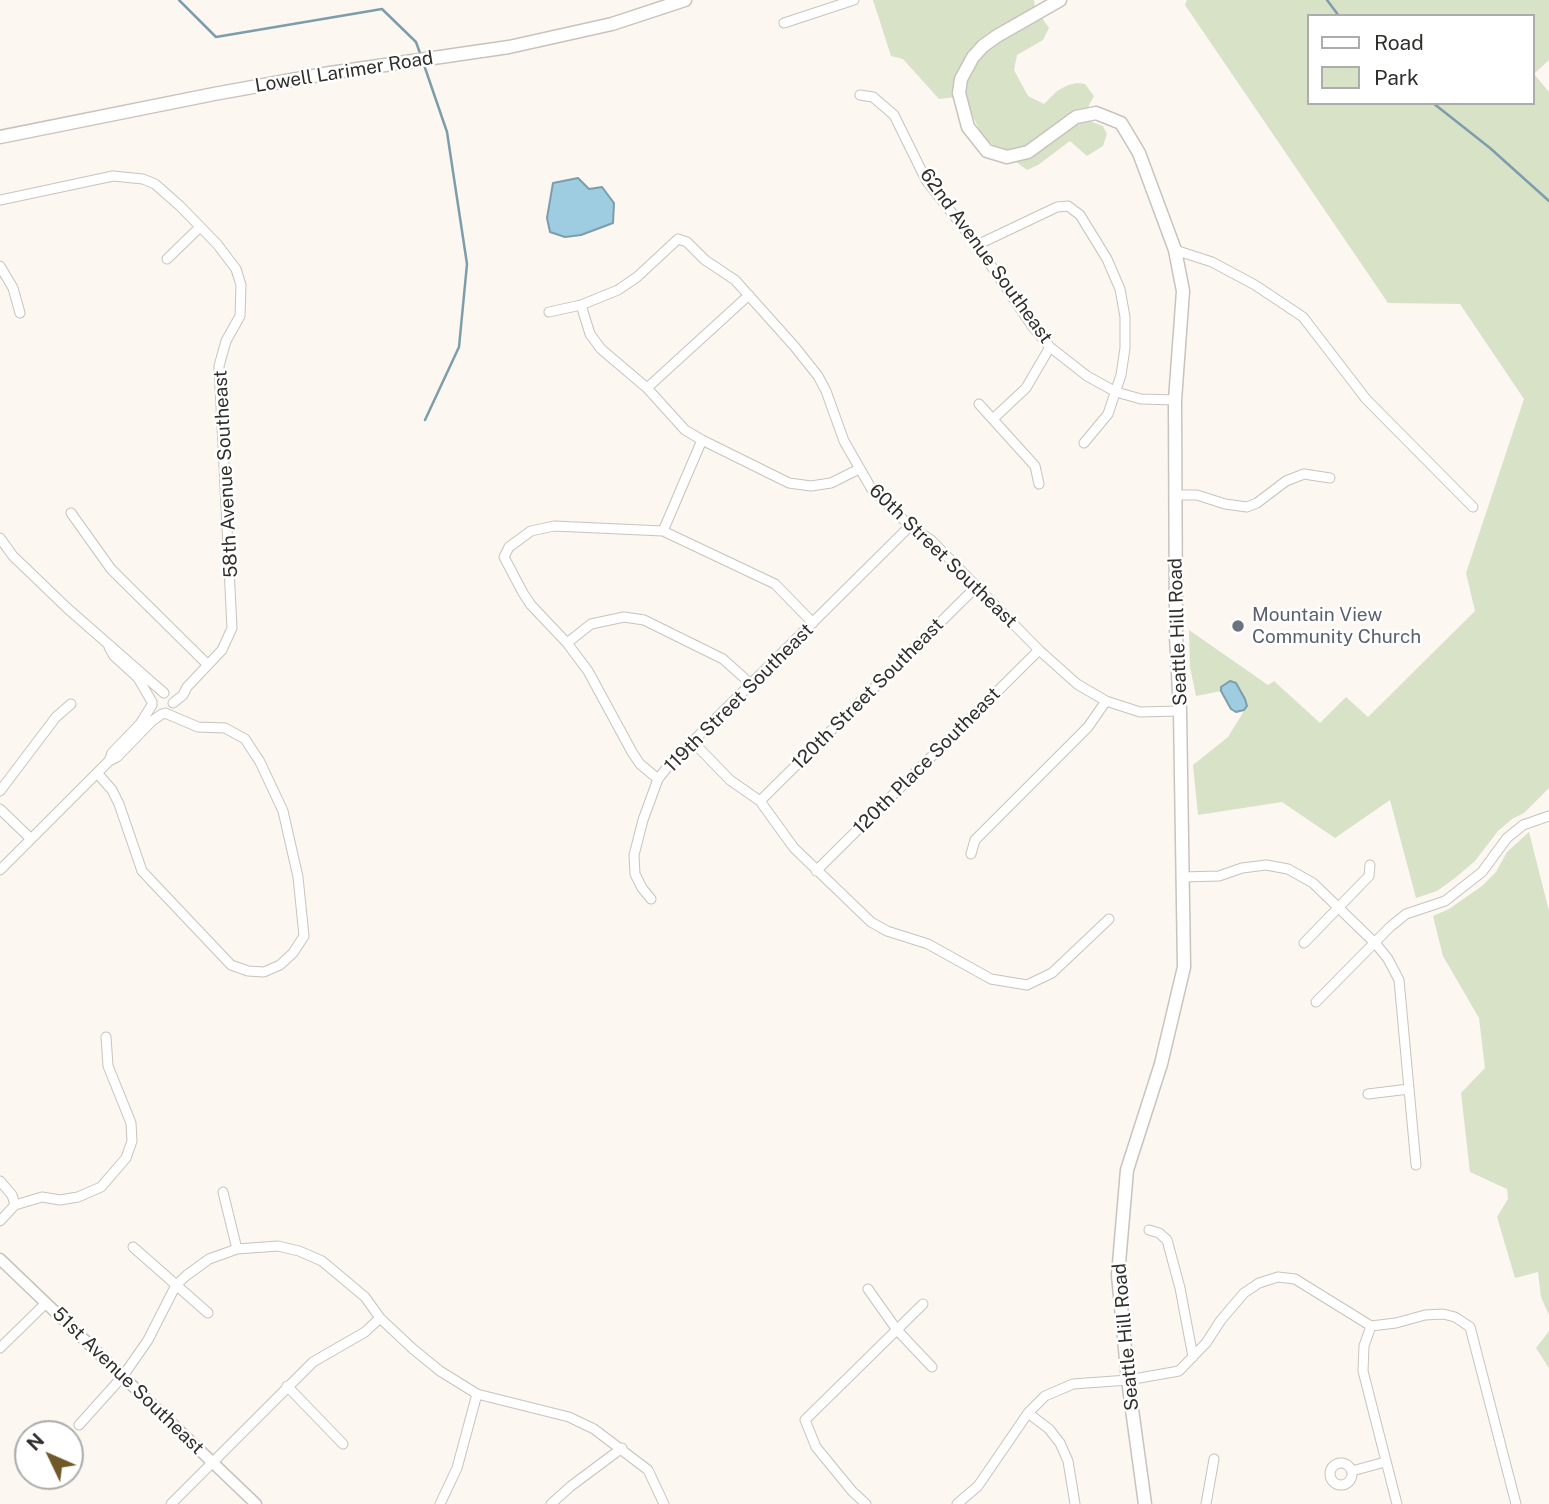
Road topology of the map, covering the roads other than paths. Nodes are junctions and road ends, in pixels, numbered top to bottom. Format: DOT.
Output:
graph roads {
  1 [pos="685,0"];
  2 [pos="854,0"];
  3 [pos="1060,0"];
  4 [pos="784,23"];
  5 [pos="860,95"];
  6 [pos="0,138"];
  7 [pos="0,200"];
  8 [pos="198,225"];
  9 [pos="977,245"];
  10 [pos="1175,250"];
  11 [pos="167,259"];
  12 [pos="0,266"];
  13 [pos="749,295"];
  14 [pos="581,305"];
  15 [pos="550,312"];
  16 [pos="20,313"];
  17 [pos="1050,347"];
  18 [pos="647,387"];
  19 [pos="1116,392"];
  20 [pos="1175,400"];
  21 [pos="979,404"];
  22 [pos="994,418"];
  23 [pos="702,440"];
  24 [pos="1084,443"];
  25 [pos="859,469"];
  26 [pos="1330,478"];
  27 [pos="1039,484"];
  28 [pos="1175,495"];
  29 [pos="1473,506"];
  30 [pos="71,513"];
  31 [pos="910,526"];
  32 [pos="663,531"];
  33 [pos="0,538"];
  34 [pos="976,587"];
  35 [pos="813,623"];
  36 [pos="567,643"];
  37 [pos="109,647"];
  38 [pos="1039,650"];
  39 [pos="208,665"];
  40 [pos="752,685"];
  41 [pos="187,687"];
  42 [pos="165,694"];
  43 [pos="1106,701"];
  44 [pos="172,703"];
  45 [pos="71,704"];
  46 [pos="152,704"];
  47 [pos="1180,711"];
  48 [pos="164,714"];
  49 [pos="183,719"];
  50 [pos="693,742"];
  51 [pos="109,761"];
  52 [pos="97,774"];
  53 [pos="658,779"];
  54 [pos="0,791"];
  55 [pos="760,801"];
  56 [pos="0,809"];
  57 [pos="1549,816"];
  58 [pos="31,839"];
  59 [pos="971,854"];
  60 [pos="1370,865"];
  61 [pos="0,870"];
  62 [pos="816,871"];
  63 [pos="1183,877"];
  64 [pos="652,899"];
  65 [pos="1341,907"];
  66 [pos="1110,919"];
  67 [pos="1304,943"];
  68 [pos="1376,944"];
  69 [pos="1317,1002"];
  70 [pos="106,1037"];
  71 [pos="1409,1089"];
  72 [pos="1368,1094"];
  73 [pos="1416,1165"];
  74 [pos="0,1181"];
  75 [pos="223,1192"];
  76 [pos="15,1205"];
  77 [pos="0,1221"];
  78 [pos="1149,1230"];
  79 [pos="133,1247"];
  80 [pos="237,1248"];
  81 [pos="0,1259"];
  82 [pos="176,1285"];
  83 [pos="869,1289"];
  84 [pos="46,1303"];
  85 [pos="923,1304"];
  86 [pos="208,1313"];
  87 [pos="380,1318"];
  88 [pos="1371,1326"];
  89 [pos="897,1330"];
  90 [pos="0,1349"];
  91 [pos="1193,1357"];
  92 [pos="932,1367"];
  93 [pos="123,1376"];
  94 [pos="1128,1380"];
  95 [pos="287,1386"];
  96 [pos="477,1394"];
  97 [pos="1028,1413"];
  98 [pos="83,1420"];
  99 [pos="343,1444"];
  100 [pos="622,1448"];
  101 [pos="1214,1459"];
  102 [pos="212,1461"];
  103 [pos="1385,1462"];
  104 [pos="1352,1471"];
  105 [pos="171,1504"];
  106 [pos="256,1504"];
  107 [pos="440,1504"];
  108 [pos="551,1504"];
  109 [pos="664,1504"];
  110 [pos="866,1504"];
  111 [pos="957,1504"];
  112 [pos="1075,1504"];
  113 [pos="1145,1504"];
  114 [pos="1206,1504"];
  115 [pos="1397,1504"];
  116 [pos="1516,1504"];
  1 -- 6 [label="main road, Lowell Larimer Road"];
  2 -- 4 [label="street"];
  3 -- 10 [label="main road, Seattle Hill Road"];
  5 -- 9 [label="street, 62nd Avenue Southeast"];
  7 -- 8 [label="street, 58th Avenue Southeast"];
  8 -- 11 [label="street"];
  8 -- 39 [label="street, 58th Avenue Southeast"];
  9 -- 17 [label="street, 62nd Avenue Southeast"];
  9 -- 19 [label="street"];
  10 -- 20 [label="main road, Seattle Hill Road"];
  10 -- 29 [label="street"];
  12 -- 16 [label="street"];
  13 -- 14 [label="street, 60th Street Southeast"];
  13 -- 18 [label="street"];
  13 -- 25 [label="street, 60th Street Southeast"];
  14 -- 15 [label="street"];
  14 -- 18 [label="street"];
  17 -- 19 [label="street, 62nd Avenue Southeast"];
  17 -- 22 [label="street"];
  18 -- 23 [label="street"];
  19 -- 20 [label="street, 62nd Avenue Southeast"];
  19 -- 24 [label="street"];
  20 -- 28 [label="main road, Seattle Hill Road"];
  21 -- 22 [label="street"];
  22 -- 27 [label="street"];
  23 -- 25 [label="street"];
  23 -- 32 [label="street"];
  25 -- 31 [label="street, 60th Street Southeast"];
  26 -- 28 [label="street"];
  28 -- 47 [label="main road, Seattle Hill Road"];
  30 -- 39 [label="street"];
  31 -- 34 [label="street, 60th Street Southeast"];
  31 -- 35 [label="street, 119th Street Southeast"];
  32 -- 35 [label="street"];
  32 -- 36 [label="street"];
  33 -- 37 [label="street"];
  34 -- 38 [label="street, 60th Street Southeast"];
  34 -- 55 [label="street, 120th Street Southeast"];
  35 -- 40 [label="street, 119th Street Southeast"];
  36 -- 40 [label="street"];
  36 -- 53 [label="street"];
  37 -- 42 [label="street"];
  37 -- 46 [label="street"];
  38 -- 43 [label="street, 60th Street Southeast"];
  38 -- 62 [label="street, 120th Place Southeast"];
  39 -- 41 [label="street, 58th Avenue Southeast"];
  40 -- 50 [label="street, 119th Street Southeast"];
  41 -- 42 [label="street, 58th Avenue Southeast"];
  41 -- 44 [label="street, 58th Avenue Southeast"];
  42 -- 44 [label="street"];
  42 -- 46 [label="street"];
  43 -- 47 [label="street, 60th Street Southeast"];
  43 -- 59 [label="street"];
  44 -- 48 [label="street"];
  44 -- 49 [label="street"];
  45 -- 54 [label="street"];
  46 -- 48 [label="street"];
  46 -- 51 [label="street"];
  47 -- 63 [label="main road, Seattle Hill Road"];
  48 -- 49 [label="street"];
  48 -- 51 [label="street"];
  49 -- 52 [label="street"];
  50 -- 53 [label="street, 119th Street Southeast"];
  50 -- 55 [label="street"];
  51 -- 52 [label="street"];
  52 -- 58 [label="street"];
  53 -- 64 [label="street, 119th Street Southeast"];
  55 -- 62 [label="street"];
  56 -- 58 [label="street"];
  57 -- 68 [label="street"];
  58 -- 61 [label="street"];
  60 -- 65 [label="street"];
  62 -- 66 [label="street"];
  63 -- 65 [label="street"];
  63 -- 94 [label="main road, Seattle Hill Road"];
  65 -- 67 [label="street"];
  65 -- 68 [label="street"];
  68 -- 69 [label="street"];
  68 -- 71 [label="street"];
  70 -- 76 [label="street"];
  71 -- 72 [label="street"];
  71 -- 73 [label="street"];
  74 -- 76 [label="street"];
  75 -- 80 [label="street"];
  76 -- 77 [label="street"];
  78 -- 91 [label="street"];
  79 -- 82 [label="street"];
  80 -- 82 [label="street"];
  80 -- 87 [label="street"];
  81 -- 84 [label="street, 51st Avenue Southeast"];
  82 -- 86 [label="street"];
  82 -- 93 [label="street"];
  83 -- 89 [label="street"];
  84 -- 90 [label="street"];
  84 -- 93 [label="street, 51st Avenue Southeast"];
  85 -- 89 [label="street"];
  87 -- 95 [label="street"];
  87 -- 96 [label="street"];
  88 -- 91 [label="street"];
  88 -- 103 [label="street"];
  88 -- 116 [label="street"];
  89 -- 92 [label="street"];
  89 -- 110 [label="street"];
  91 -- 94 [label="street"];
  93 -- 98 [label="street"];
  93 -- 102 [label="street, 51st Avenue Southeast"];
  94 -- 97 [label="street"];
  94 -- 113 [label="main road, Seattle Hill Road"];
  95 -- 99 [label="street"];
  95 -- 102 [label="street"];
  96 -- 100 [label="street"];
  96 -- 107 [label="street"];
  97 -- 111 [label="street"];
  97 -- 112 [label="street"];
  100 -- 108 [label="street"];
  100 -- 109 [label="street"];
  101 -- 114 [label="street"];
  102 -- 105 [label="street"];
  102 -- 106 [label="street, 51st Avenue Southeast"];
  103 -- 104 [label="street"];
  103 -- 115 [label="street"];
}
